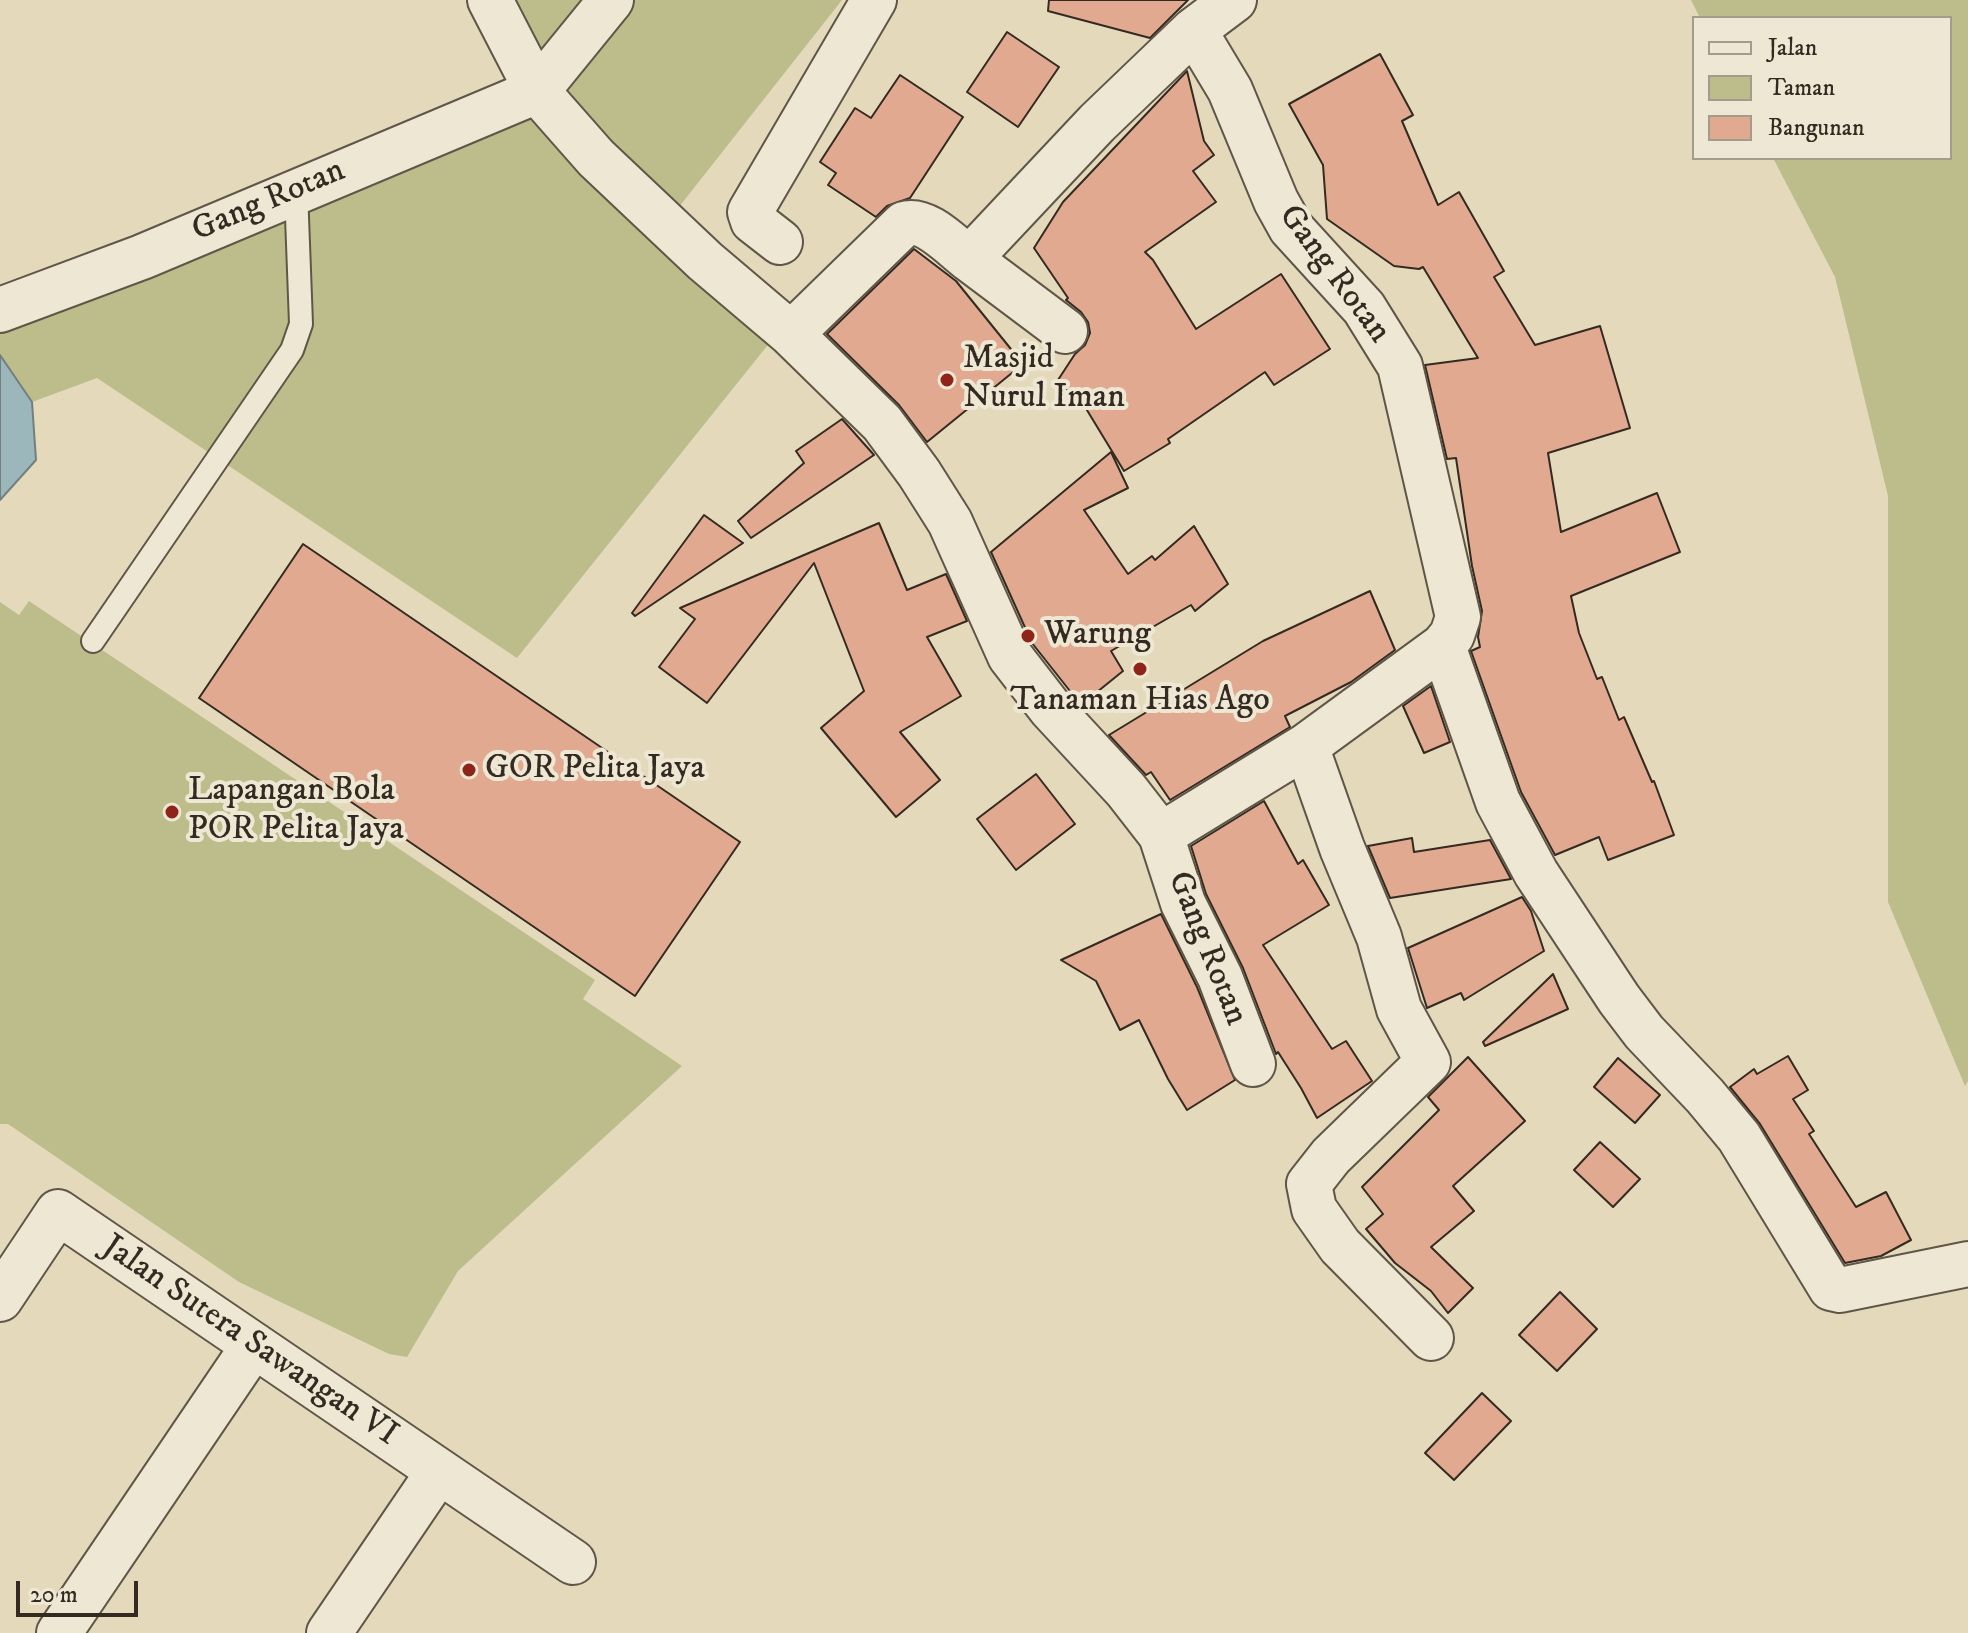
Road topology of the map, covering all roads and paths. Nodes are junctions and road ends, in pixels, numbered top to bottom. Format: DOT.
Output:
graph roads {
  1 [pos="490,0"];
  2 [pos="611,0"];
  3 [pos="874,0"];
  4 [pos="1234,0"];
  5 [pos="1194,30"];
  6 [pos="537,91"];
  7 [pos="296,190"];
  8 [pos="780,242"];
  9 [pos="969,259"];
  10 [pos="0,310"];
  11 [pos="1065,331"];
  12 [pos="791,334"];
  13 [pos="93,641"];
  14 [pos="1443,646"];
  15 [pos="1306,746"];
  16 [pos="1161,835"];
  17 [pos="1253,1064"];
  18 [pos="1968,1264"];
  19 [pos="0,1299"];
  20 [pos="1431,1338"];
  21 [pos="254,1345"];
  22 [pos="439,1471"];
  23 [pos="573,1562"];
  24 [pos="59,1633"];
  25 [pos="329,1633"];
  1 -- 6 [label="street"];
  2 -- 6 [label="street, Gang Rotan"];
  3 -- 8 [label="street"];
  4 -- 5 [label="street"];
  5 -- 9 [label="street"];
  5 -- 14 [label="street, Gang Rotan"];
  6 -- 7 [label="street, Gang Rotan"];
  6 -- 12 [label="street, Gang Rotan"];
  7 -- 10 [label="street, Gang Rotan"];
  7 -- 13 [label="lane"];
  9 -- 11 [label="street"];
  9 -- 12 [label="street"];
  12 -- 16 [label="street, Gang Rotan"];
  14 -- 15 [label="street, Gang Rotan"];
  14 -- 18 [label="street"];
  15 -- 16 [label="street, Gang Rotan"];
  15 -- 20 [label="street"];
  16 -- 17 [label="street, Gang Rotan"];
  19 -- 21 [label="street, Jalan Sutera Sawangan VI"];
  21 -- 22 [label="street, Jalan Sutera Sawangan VI"];
  21 -- 24 [label="street"];
  22 -- 23 [label="street, Jalan Sutera Sawangan VI"];
  22 -- 25 [label="street"];
}
